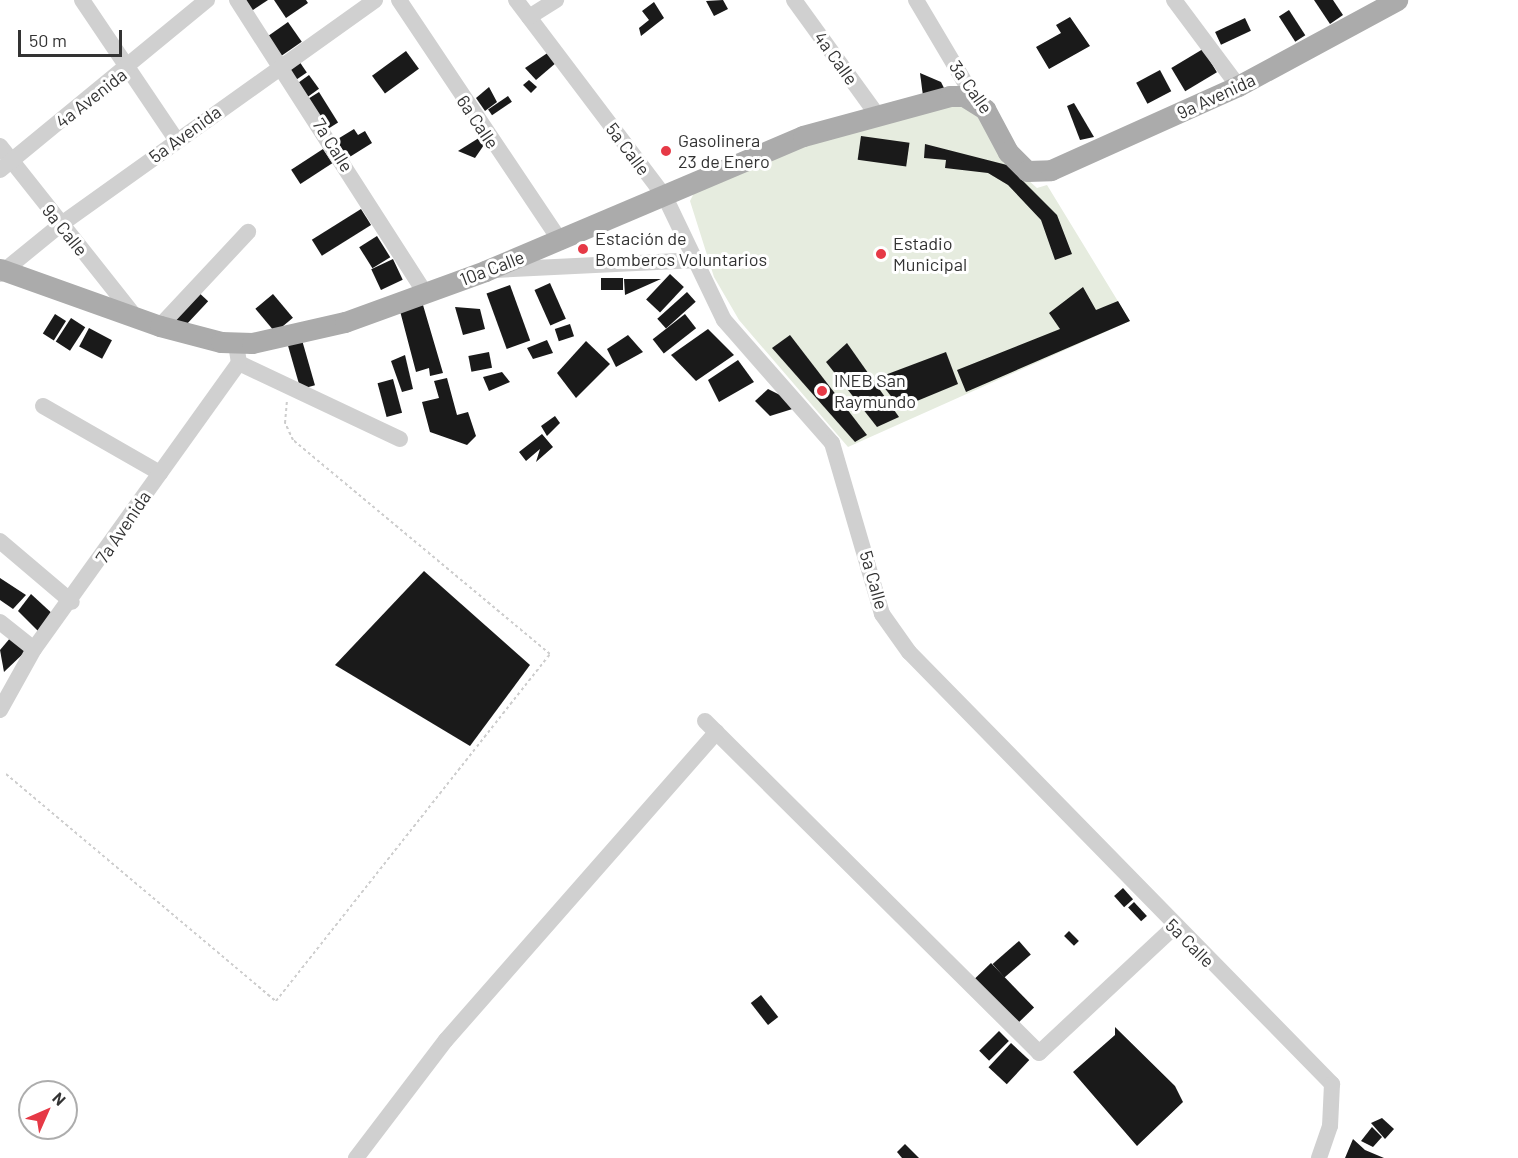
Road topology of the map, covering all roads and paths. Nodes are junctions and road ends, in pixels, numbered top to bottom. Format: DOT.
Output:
graph roads {
  1 [pos="82,0"];
  2 [pos="207,0"];
  3 [pos="237,0"];
  4 [pos="375,0"];
  5 [pos="399,0"];
  6 [pos="516,0"];
  7 [pos="556,0"];
  8 [pos="916,0"];
  9 [pos="1174,0"];
  10 [pos="1397,0"];
  11 [pos="798,1"];
  12 [pos="529,17"];
  13 [pos="280,64"];
  14 [pos="127,69"];
  15 [pos="1238,87"];
  16 [pos="976,101"];
  17 [pos="878,116"];
  18 [pos="177,141"];
  19 [pos="0,146"];
  20 [pos="5,165"];
  21 [pos="1027,171"];
  22 [pos="665,197"];
  23 [pos="60,225"];
  24 [pos="248,232"];
  25 [pos="561,242"];
  26 [pos="698,260"];
  27 [pos="485,270"];
  28 [pos="1,271"];
  29 [pos="425,292"];
  30 [pos="131,311"];
  31 [pos="160,326"];
  32 [pos="238,354"];
  33 [pos="288,388"];
  34 [pos="43,406"];
  35 [pos="400,439"];
  36 [pos="160,473"];
  37 [pos="0,541"];
  38 [pos="72,602"];
  39 [pos="0,622"];
  40 [pos="34,649"];
  41 [pos="0,710"];
  42 [pos="6,774"];
  43 [pos="1174,927"];
  44 [pos="356,1158"];
  45 [pos="1319,1158"];
  1 -- 14 [label="street"];
  2 -- 14 [label="street, 4a Avenida"];
  3 -- 13 [label="street, 7a Calle"];
  4 -- 13 [label="street, 5a Avenida"];
  5 -- 25 [label="street, 6a Calle"];
  6 -- 12 [label="street, 5a Calle"];
  7 -- 12 [label="street"];
  8 -- 16 [label="street, 3a Calle"];
  9 -- 15 [label="street"];
  10 -- 15 [label="main road, 9a Avenida"];
  11 -- 17 [label="street, 4a Calle"];
  12 -- 22 [label="street, 5a Calle"];
  13 -- 18 [label="street, 5a Avenida"];
  13 -- 29 [label="street, 7a Calle"];
  14 -- 18 [label="street"];
  14 -- 20 [label="street, 4a Avenida"];
  15 -- 21 [label="main road, 9a Avenida"];
  16 -- 17 [label="main road, 10a Calle"];
  16 -- 21 [label="main road, 3a Calle"];
  17 -- 22 [label="main road, 10a Calle"];
  18 -- 23 [label="street, 5a Avenida"];
  19 -- 20 [label="street, 9a Calle"];
  20 -- 23 [label="street, 9a Calle"];
  22 -- 25 [label="main road, 10a Calle"];
  22 -- 26 [label="street, 5a Calle"];
  23 -- 28 [label="street, 5a Avenida"];
  23 -- 30 [label="street, 9a Calle"];
  24 -- 31 [label="street"];
  25 -- 27 [label="main road, 10a Calle"];
  26 -- 27 [label="street"];
  26 -- 43 [label="street, 5a Calle"];
  27 -- 29 [label="main road, 10a Calle"];
  28 -- 30 [label="main road, 10a Calle"];
  29 -- 32 [label="main road, 10a Calle"];
  30 -- 31 [label="main road, 10a Calle"];
  31 -- 32 [label="main road, 10a Calle"];
  32 -- 33 [label="street"];
  32 -- 36 [label="street, 7a Avenida"];
  33 -- 35 [label="street"];
  33 -- 42 [label="path"];
  34 -- 36 [label="street"];
  36 -- 38 [label="street, 7a Avenida"];
  37 -- 38 [label="street"];
  38 -- 40 [label="street, 7a Avenida"];
  39 -- 40 [label="street"];
  40 -- 41 [label="street, 7a Avenida"];
  43 -- 44 [label="street"];
  43 -- 45 [label="street, 5a Calle"];
}
